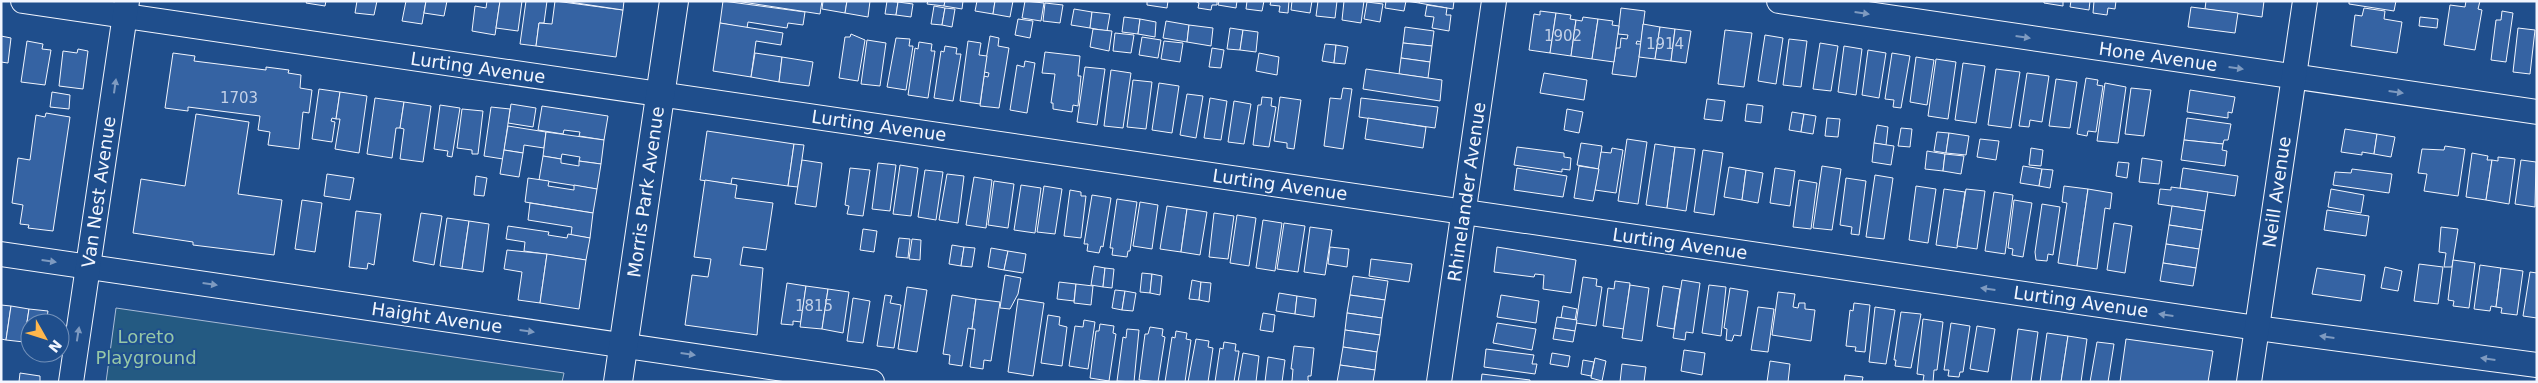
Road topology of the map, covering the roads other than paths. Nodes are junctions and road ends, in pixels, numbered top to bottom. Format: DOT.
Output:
graph roads {
  1 [pos="23,1"];
  2 [pos="674,1"];
  3 [pos="1494,1"];
  4 [pos="1779,1"];
  5 [pos="2305,1"];
  6 [pos="126,9"];
  7 [pos="2294,77"];
  8 [pos="660,95"];
  9 [pos="2537,112"];
  10 [pos="1464,212"];
  11 [pos="1,254"];
  12 [pos="88,266"];
  13 [pos="2257,328"];
  14 [pos="624,345"];
  15 [pos="2537,365"];
  16 [pos="71,382"];
  17 [pos="618,382"];
  18 [pos="872,382"];
  19 [pos="1439,382"];
  20 [pos="2249,382"];
  1 -- 6 [label="street, Lurting Avenue"];
  2 -- 8 [label="main road, Morris Park Avenue"];
  3 -- 10 [label="street, Rhinelander Avenue"];
  4 -- 7 [label="street, Hone Avenue, one-way"];
  5 -- 7 [label="street, Neill Avenue"];
  6 -- 8 [label="street, Lurting Avenue"];
  12 -- 6 [label="street, Van Nest Avenue, one-way"];
  7 -- 9 [label="street, Hone Avenue, one-way"];
  7 -- 13 [label="street, Neill Avenue"];
  8 -- 10 [label="street, Lurting Avenue"];
  8 -- 14 [label="main road, Morris Park Avenue"];
  13 -- 10 [label="street, Lurting Avenue, one-way"];
  10 -- 19 [label="street, Rhinelander Avenue"];
  11 -- 12 [label="street, Haight Avenue, one-way"];
  12 -- 14 [label="street, Haight Avenue, one-way"];
  16 -- 12 [label="street, Van Nest Avenue, one-way"];
  15 -- 13 [label="street, Lurting Avenue, one-way"];
  13 -- 20 [label="street, Neill Avenue"];
  14 -- 17 [label="main road, Morris Park Avenue"];
  14 -- 18 [label="street, Haight Avenue, one-way"];
}
